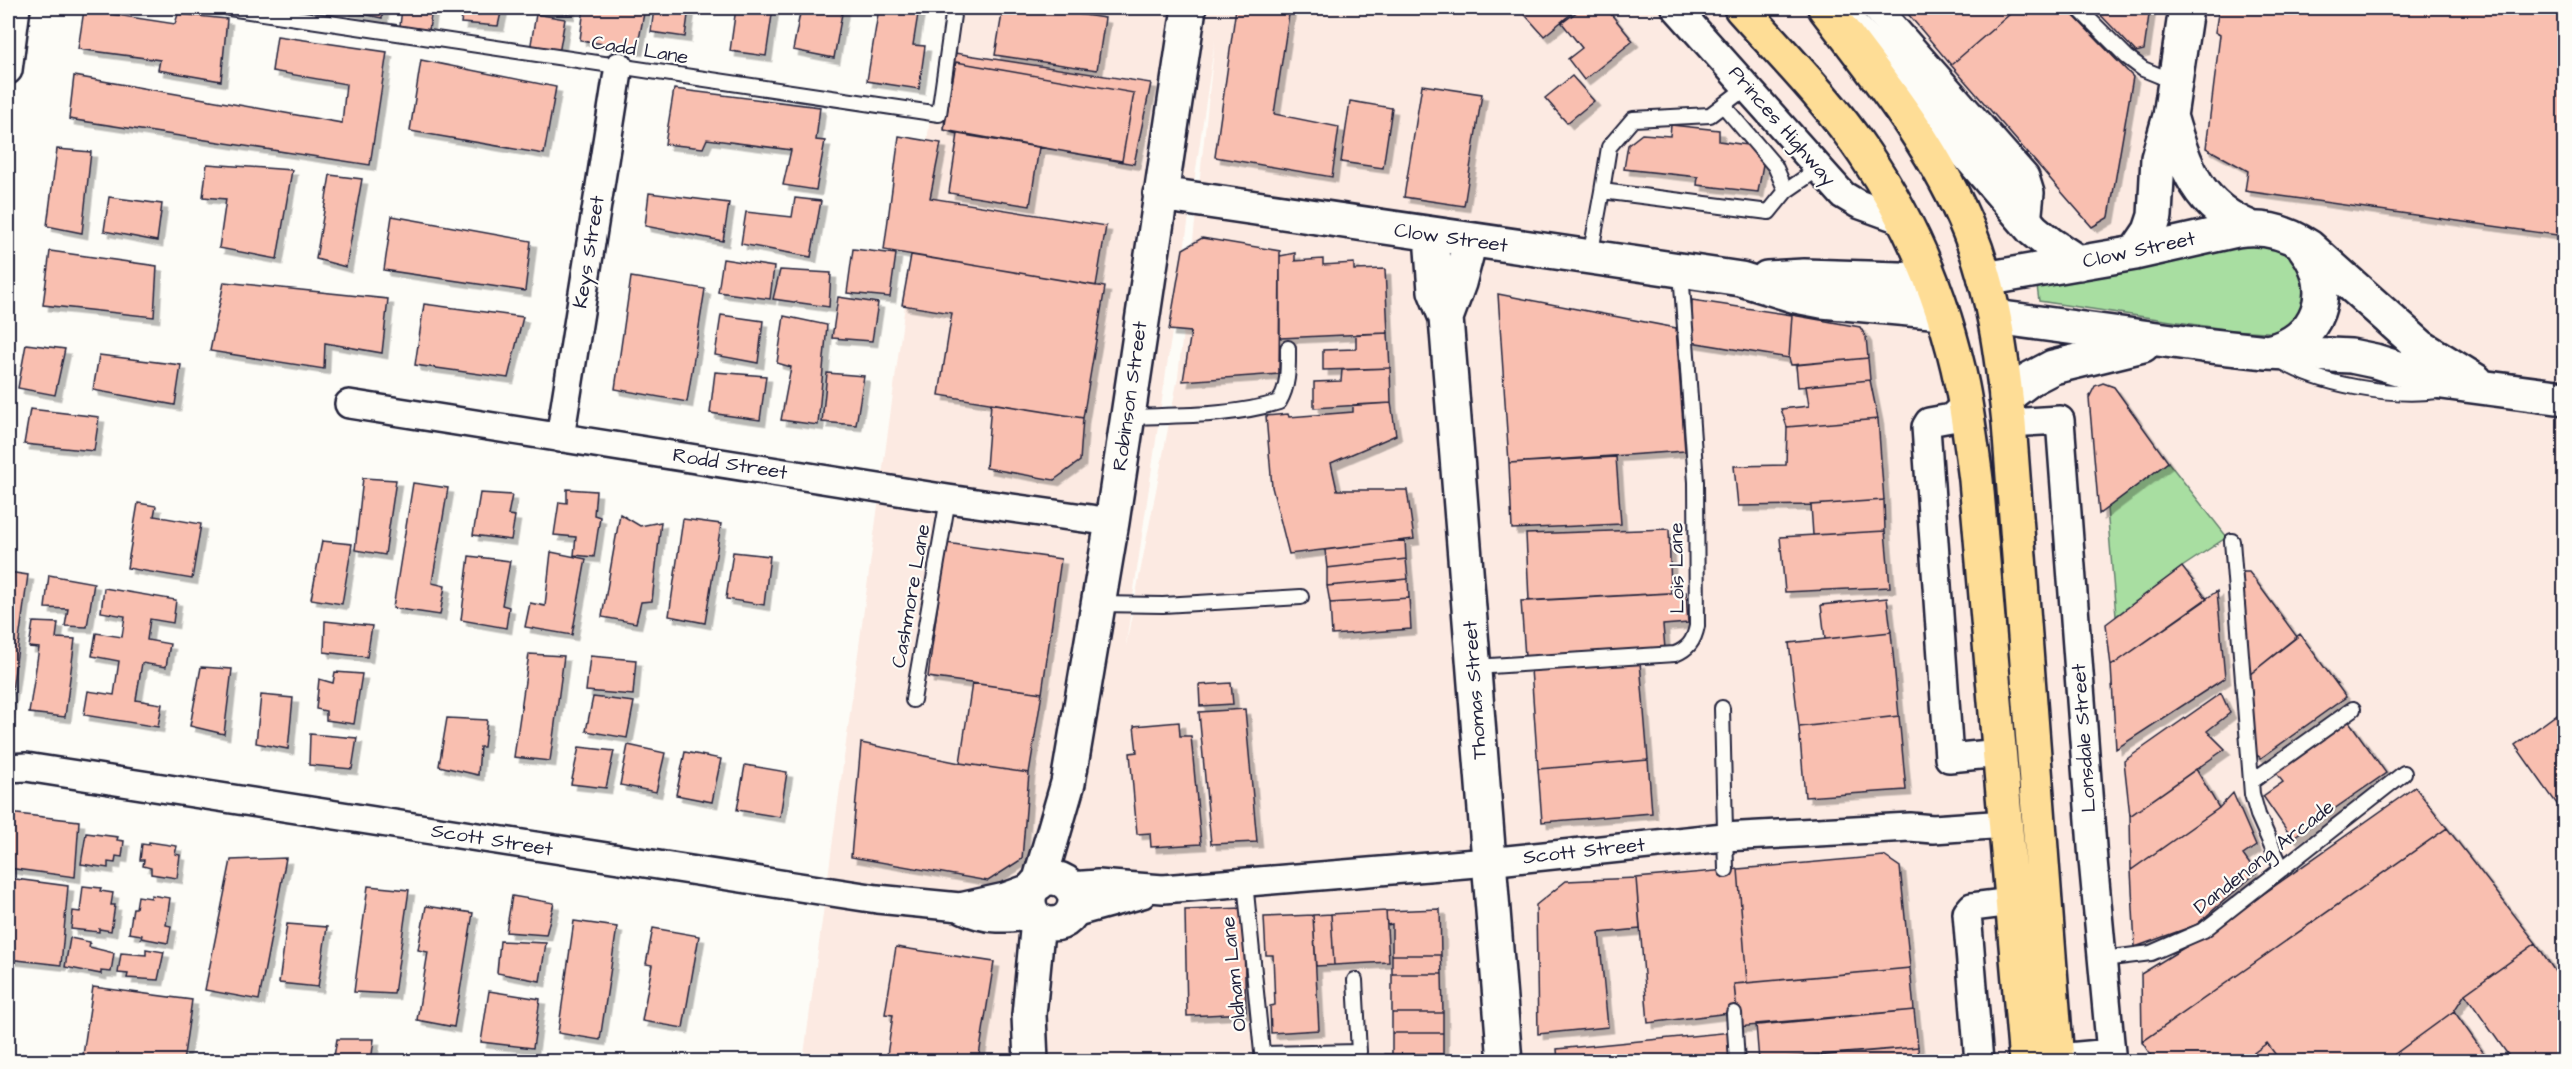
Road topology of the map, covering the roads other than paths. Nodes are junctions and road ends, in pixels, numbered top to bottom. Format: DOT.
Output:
graph roads {
  1 [pos="16,8"];
  2 [pos="229,8"];
  3 [pos="954,8"];
  4 [pos="1189,8"];
  5 [pos="1676,8"];
  6 [pos="1741,8"];
  7 [pos="1826,8"];
  8 [pos="1830,8"];
  9 [pos="1876,8"];
  10 [pos="2078,8"];
  11 [pos="2186,8"];
  12 [pos="618,66"];
  13 [pos="8,70"];
  14 [pos="2175,82"];
  15 [pos="1748,86"];
  16 [pos="1723,105"];
  17 [pos="2170,116"];
  18 [pos="1818,169"];
  19 [pos="1602,191"];
  20 [pos="1786,191"];
  21 [pos="1160,194"];
  22 [pos="1905,221"];
  23 [pos="2027,223"];
  24 [pos="2252,228"];
  25 [pos="1431,235"];
  26 [pos="2297,240"];
  27 [pos="1470,241"];
  28 [pos="2135,253"];
  29 [pos="1590,257"];
  30 [pos="2079,263"];
  31 [pos="1681,271"];
  32 [pos="1742,279"];
  33 [pos="1984,279"];
  34 [pos="1930,280"];
  35 [pos="1941,312"];
  36 [pos="1995,317"];
  37 [pos="1446,318"];
  38 [pos="2163,341"];
  39 [pos="1288,348"];
  40 [pos="2267,352"];
  41 [pos="2477,386"];
  42 [pos="2565,398"];
  43 [pos="349,404"];
  44 [pos="1965,405"];
  45 [pos="2007,410"];
  46 [pos="1127,417"];
  47 [pos="560,438"];
  48 [pos="948,499"];
  49 [pos="1112,522"];
  50 [pos="2232,541"];
  51 [pos="1301,597"];
  52 [pos="1098,604"];
  53 [pos="1475,667"];
  54 [pos="913,700"];
  55 [pos="1722,708"];
  56 [pos="2354,709"];
  57 [pos="2000,753"];
  58 [pos="14,765"];
  59 [pos="2404,773"];
  60 [pos="2251,782"];
  61 [pos="2006,824"];
  62 [pos="1724,837"];
  63 [pos="1488,862"];
  64 [pos="2282,869"];
  65 [pos="1726,870"];
  66 [pos="1245,882"];
  67 [pos="1052,901"];
  68 [pos="2012,902"];
  69 [pos="2103,959"];
  70 [pos="1355,980"];
  71 [pos="1734,1012"];
  72 [pos="1263,1058"];
  73 [pos="2047,1060"];
  74 [pos="1031,1062"];
  75 [pos="1047,1062"];
  76 [pos="1505,1062"];
  77 [pos="1737,1062"];
  78 [pos="1979,1062"];
  1 -- 13 [label="street"];
  2 -- 12 [label="lane, Cadd Lane"];
  3 -- 12 [label="lane, Cadd Lane"];
  4 -- 21 [label="street, Robinson Street"];
  5 -- 15 [label="street, Princes Highway"];
  6 -- 22 [label="highway"];
  7 -- 33 [label="highway"];
  8 -- 23 [label="street"];
  9 -- 23 [label="street"];
  10 -- 14 [label="lane"];
  11 -- 14 [label="street"];
  12 -- 47 [label="street, Keys Street"];
  14 -- 17 [label="street"];
  15 -- 16 [label="lane"];
  15 -- 18 [label="street, Princes Highway"];
  16 -- 19 [label="lane"];
  16 -- 20 [label="lane"];
  17 -- 24 [label="street"];
  17 -- 28 [label="street"];
  18 -- 20 [label="lane"];
  18 -- 22 [label="street, Princes Highway"];
  19 -- 20 [label="lane"];
  19 -- 29 [label="lane"];
  21 -- 25 [label="street, Clow Street"];
  21 -- 46 [label="street, Robinson Street"];
  22 -- 34 [label="highway"];
  23 -- 30 [label="street"];
  24 -- 26 [label="street, Clow Street"];
  24 -- 28 [label="street, Clow Street"];
  25 -- 27 [label="street, Clow Street"];
  25 -- 37 [label="street, Thomas Street"];
  26 -- 40 [label="street"];
  26 -- 41 [label="street, Clow Street"];
  27 -- 29 [label="street, Clow Street"];
  27 -- 37 [label="street, Thomas Street"];
  28 -- 30 [label="street, Clow Street"];
  29 -- 31 [label="street, Clow Street"];
  30 -- 33 [label="street, Clow Street"];
  31 -- 32 [label="street, Clow Street"];
  31 -- 53 [label="lane, Lois Lane"];
  32 -- 34 [label="street, Clow Street"];
  32 -- 35 [label="street, Clow Street"];
  33 -- 34 [label="highway, Clow Street"];
  33 -- 36 [label="highway"];
  34 -- 35 [label="highway"];
  35 -- 36 [label="highway, Clow Street"];
  35 -- 44 [label="highway"];
  36 -- 38 [label="street, Clow Street"];
  36 -- 45 [label="highway"];
  37 -- 53 [label="street, Thomas Street"];
  38 -- 40 [label="street, Clow Street"];
  38 -- 45 [label="street"];
  39 -- 46 [label="lane"];
  40 -- 41 [label="street, Clow Street"];
  41 -- 42 [label="street, Clow Street"];
  43 -- 47 [label="street, Rodd Street"];
  44 -- 57 [label="highway"];
  44 -- 57 [label="street"];
  45 -- 69 [label="street, Lonsdale Street"];
  45 -- 73 [label="highway"];
  46 -- 49 [label="street, Robinson Street"];
  47 -- 48 [label="street, Rodd Street"];
  48 -- 49 [label="street, Rodd Street"];
  48 -- 54 [label="lane, Cashmore Lane"];
  49 -- 52 [label="street, Robinson Street"];
  50 -- 60 [label="lane"];
  51 -- 52 [label="lane"];
  52 -- 67 [label="street, Robinson Street"];
  53 -- 63 [label="street, Thomas Street"];
  55 -- 62 [label="lane"];
  56 -- 60 [label="lane"];
  57 -- 61 [label="highway"];
  58 -- 67 [label="street, Scott Street"];
  59 -- 64 [label="lane, Dandenong Arcade"];
  60 -- 64 [label="lane"];
  61 -- 62 [label="street, Scott Street"];
  61 -- 68 [label="highway"];
  62 -- 63 [label="street, Scott Street"];
  62 -- 65 [label="lane"];
  63 -- 66 [label="street, Scott Street"];
  63 -- 76 [label="street, Thomas Street"];
  64 -- 69 [label="lane, Dandenong Arcade"];
  66 -- 67 [label="street, Scott Street"];
  66 -- 72 [label="lane, Oldham Lane"];
  67 -- 74 [label="street"];
  67 -- 75 [label="street, Robinson Street"];
  68 -- 73 [label="highway"];
  68 -- 78 [label="street"];
  69 -- 73 [label="street, Lonsdale Street"];
  70 -- 72 [label="lane"];
  71 -- 77 [label="lane"];
}
